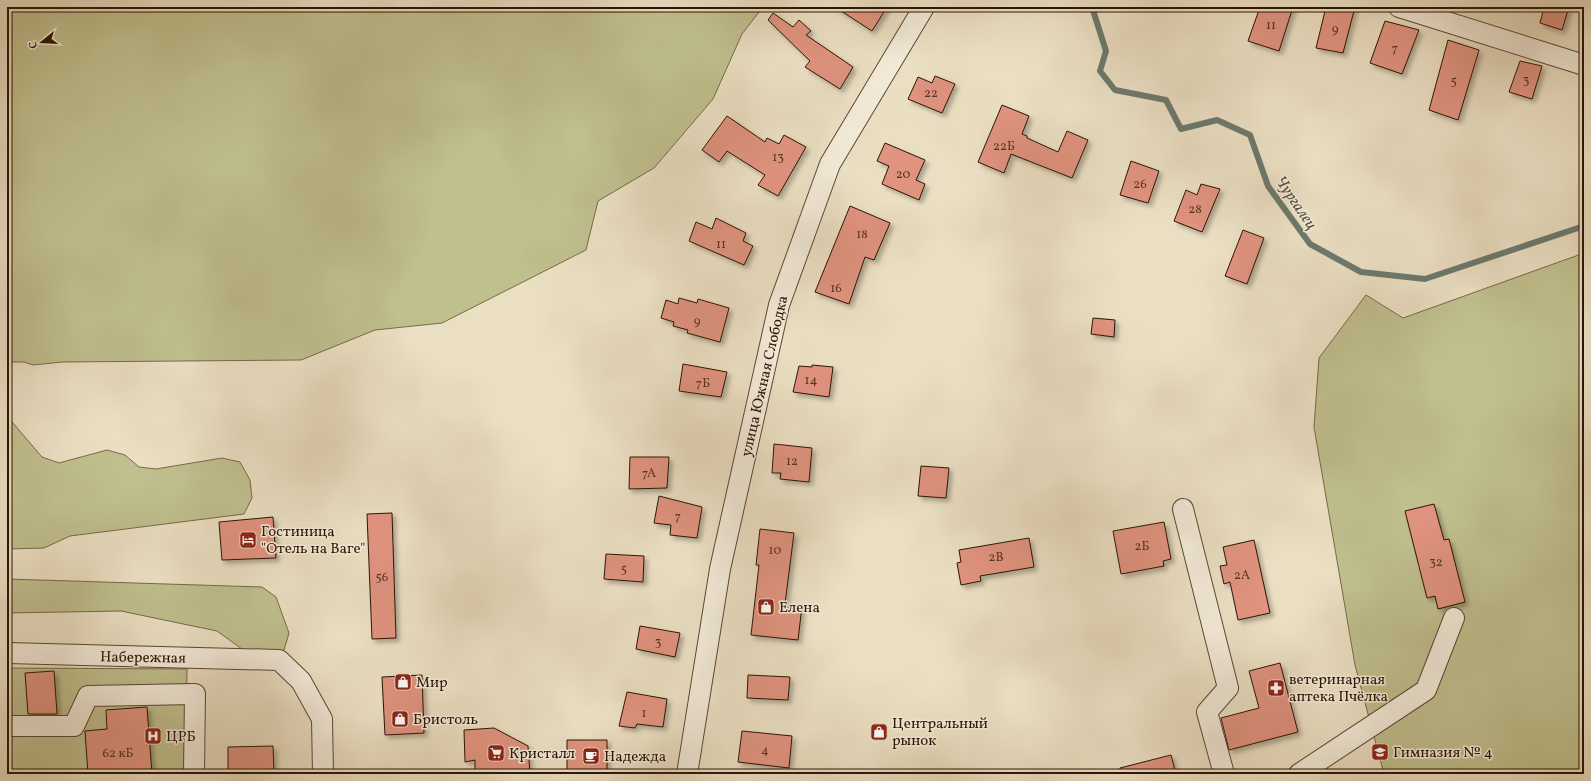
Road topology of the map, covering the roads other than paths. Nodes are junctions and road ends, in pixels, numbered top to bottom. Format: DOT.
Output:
graph roads {
  1 [pos="924,7"];
  2 [pos="1400,7"];
  3 [pos="1584,65"];
  4 [pos="1183,509"];
  5 [pos="1454,618"];
  6 [pos="7,653"];
  7 [pos="10,726"];
  8 [pos="194,774"];
  9 [pos="323,774"];
  10 [pos="687,774"];
  11 [pos="1224,774"];
  12 [pos="1299,774"];
  1 -- 10 [label="street, улица Южная Слободка"];
  2 -- 3 [label="street"];
  4 -- 11 [label="street"];
  5 -- 12 [label="street"];
  6 -- 9 [label="street, Набережная"];
  7 -- 8 [label="street"];
}
